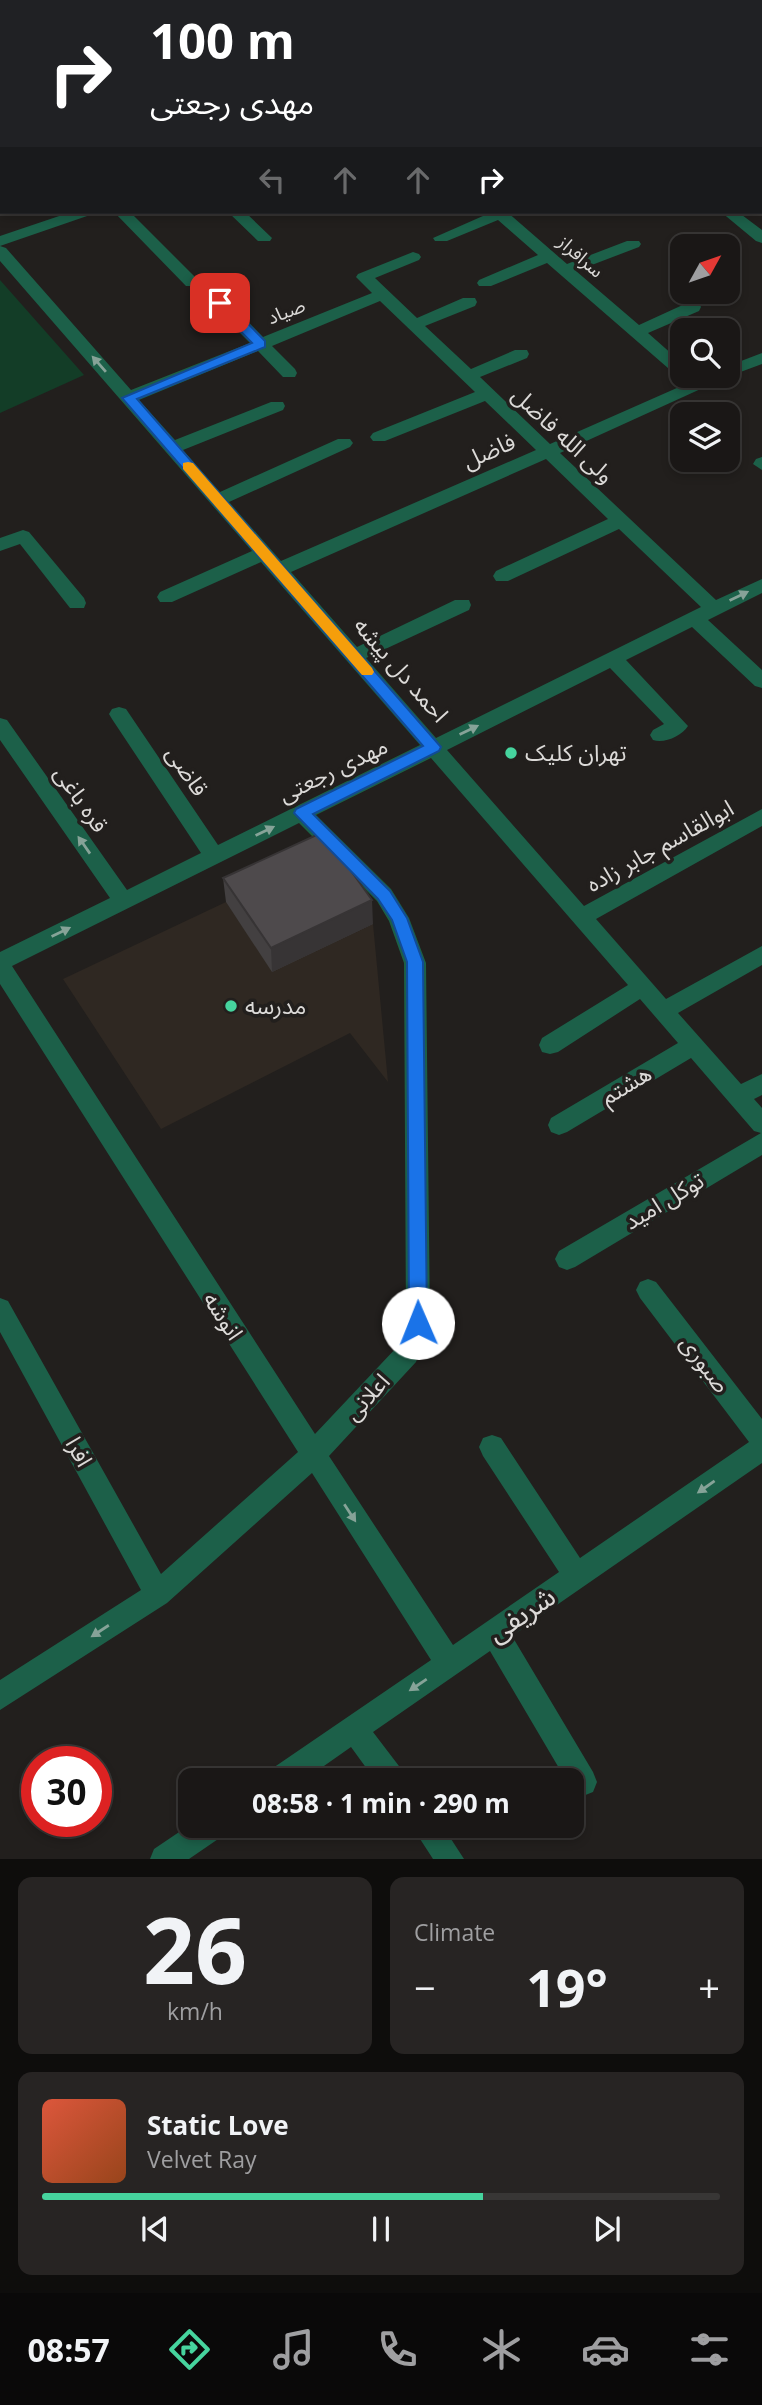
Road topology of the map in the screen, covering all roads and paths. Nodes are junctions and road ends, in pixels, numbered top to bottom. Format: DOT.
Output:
graph roads {
  1 [pos="79,214"];
  2 [pos="124,214"];
  3 [pos="238,214"];
  4 [pos="498,214"];
  5 [pos="501,214"];
  6 [pos="731,214"];
  7 [pos="264,238"];
  8 [pos="441,238"];
  9 [pos="762,239"];
  10 [pos="0,241"];
  11 [pos="633,244"];
  12 [pos="0,251"];
  13 [pos="550,256"];
  14 [pos="412,257"];
  15 [pos="565,270"];
  16 [pos="485,283"];
  17 [pos="192,284"];
  18 [pos="382,295"];
  19 [pos="469,302"];
  20 [pos="220,303"];
  21 [pos="693,307"];
  22 [pos="414,326"];
  23 [pos="637,332"];
  24 [pos="260,344"];
  25 [pos="521,354"];
  26 [pos="762,358"];
  27 [pos="670,361"];
  28 [pos="740,367"];
  29 [pos="289,373"];
  30 [pos="468,376"];
  31 [pos="680,388"];
  32 [pos="486,394"];
  33 [pos="128,398"];
  34 [pos="277,406"];
  35 [pos="379,437"];
  36 [pos="344,443"];
  37 [pos="172,449"];
  38 [pos="548,452"];
  39 [pos="218,500"];
  40 [pos="620,521"];
  41 [pos="0,545"];
  42 [pos="264,553"];
  43 [pos="278,570"];
  44 [pos="502,576"];
  45 [pos="762,585"];
  46 [pos="166,597"];
  47 [pos="77,603"];
  48 [pos="461,605"];
  49 [pos="713,609"];
  50 [pos="694,618"];
  51 [pos="354,656"];
  52 [pos="613,659"];
  53 [pos="762,681"];
  54 [pos="120,714"];
  55 [pos="0,725"];
  56 [pos="660,735"];
  57 [pos="433,747"];
  58 [pos="302,813"];
  59 [pos="762,817"];
  60 [pos="214,856"];
  61 [pos="123,901"];
  62 [pos="582,917"];
  63 [pos="762,955"];
  64 [pos="0,964"];
  65 [pos="642,987"];
  66 [pos="663,1011"];
  67 [pos="550,1045"];
  68 [pos="693,1045"];
  69 [pos="762,1083"];
  70 [pos="738,1097"];
  71 [pos="762,1124"];
  72 [pos="559,1125"];
  73 [pos="762,1143"];
  74 [pos="567,1259"];
  75 [pos="648,1290"];
  76 [pos="0,1309"];
  77 [pos="762,1439"];
  78 [pos="492,1447"];
  79 [pos="762,1448"];
  80 [pos="312,1456"];
  81 [pos="577,1576"];
  82 [pos="158,1594"];
  83 [pos="494,1632"];
  84 [pos="449,1664"];
  85 [pos="1,1695"];
  86 [pos="354,1729"];
  87 [pos="297,1768"];
  88 [pos="383,1768"];
  89 [pos="575,1768"];
  90 [pos="195,1838"];
  91 [pos="435,1838"];
  92 [pos="164,1859"];
  93 [pos="450,1859"];
  1 -- 10 [label="street"];
  2 -- 17 [label="street"];
  3 -- 7 [label="street"];
  4 -- 8 [label="street, سرافراز"];
  5 -- 13 [label="street, سرافراز"];
  6 -- 9 [label="street"];
  11 -- 15 [label="street"];
  33 -- 12 [label="street, احمد دل پیشه, one-way"];
  13 -- 15 [label="street, سرافراز"];
  13 -- 16 [label="street"];
  14 -- 18 [label="street"];
  15 -- 23 [label="street, سرافراز"];
  18 -- 22 [label="street, ولی الله فاضل"];
  18 -- 24 [label="street, صیاد"];
  19 -- 22 [label="street"];
  20 -- 24 [label="street"];
  21 -- 23 [label="street"];
  22 -- 30 [label="street, ولی الله فاضل"];
  23 -- 27 [label="street, سرافراز"];
  24 -- 29 [label="street"];
  24 -- 33 [label="street, صیاد"];
  25 -- 30 [label="street"];
  26 -- 28 [label="street"];
  30 -- 32 [label="street, ولی الله فاضل"];
  31 -- 38 [label="street, فاضل"];
  32 -- 35 [label="street"];
  32 -- 38 [label="street, ولی الله فاضل"];
  33 -- 37 [label="street, احمد دل پیشه"];
  34 -- 37 [label="street"];
  36 -- 39 [label="street"];
  37 -- 39 [label="street, احمد دل پیشه"];
  38 -- 40 [label="street, ولی الله فاضل"];
  38 -- 43 [label="street, فاضل"];
  39 -- 42 [label="street, احمد دل پیشه"];
  40 -- 44 [label="street"];
  40 -- 49 [label="street, ولی الله فاضل"];
  41 -- 47 [label="street"];
  42 -- 43 [label="street, احمد دل پیشه"];
  42 -- 46 [label="street"];
  43 -- 51 [label="street, احمد دل پیشه"];
  49 -- 45 [label="street, مهدی رجعتی, one-way"];
  48 -- 51 [label="street"];
  49 -- 50 [label="street, مهدی رجعتی"];
  50 -- 52 [label="street, مهدی رجعتی"];
  50 -- 53 [label="street"];
  51 -- 57 [label="street, احمد دل پیشه"];
  52 -- 56 [label="street"];
  57 -- 52 [label="street, مهدی رجعتی, one-way"];
  54 -- 60 [label="street, قاضی"];
  61 -- 55 [label="street, قره باغی, one-way"];
  57 -- 58 [label="street, مهدی رجعتی"];
  57 -- 62 [label="street, احمد دل پیشه"];
  60 -- 58 [label="street, مهدی رجعتی, one-way"];
  58 -- 80 [label="street, اعلانی"];
  59 -- 62 [label="street, ابوالقاسم جابر زاده"];
  60 -- 61 [label="street, مهدی رجعتی"];
  64 -- 61 [label="street, مهدی رجعتی, one-way"];
  62 -- 65 [label="street, احمد دل پیشه"];
  63 -- 66 [label="street"];
  64 -- 80 [label="street, انوشه"];
  65 -- 66 [label="street, احمد دل پیشه"];
  65 -- 67 [label="street"];
  66 -- 68 [label="street, احمد دل پیشه"];
  68 -- 70 [label="street, احمد دل پیشه"];
  68 -- 72 [label="street, هشتم"];
  69 -- 70 [label="street"];
  70 -- 71 [label="street, احمد دل پیشه"];
  73 -- 74 [label="street, توکل امید"];
  75 -- 77 [label="street, صبوری"];
  76 -- 82 [label="street, افرا"];
  78 -- 81 [label="street"];
  79 -- 81 [label="street, شریفی, one-way"];
  80 -- 82 [label="street, اعلانی"];
  80 -- 84 [label="street, انوشه, one-way"];
  81 -- 83 [label="street, شریفی"];
  82 -- 85 [label="street, اعلانی, one-way"];
  83 -- 84 [label="street, شریفی"];
  83 -- 89 [label="street"];
  84 -- 86 [label="street, شریفی, one-way"];
  86 -- 87 [label="street, شریفی"];
  86 -- 88 [label="street"];
  90 -- 92 [label="street"];
  91 -- 93 [label="street"];
}
